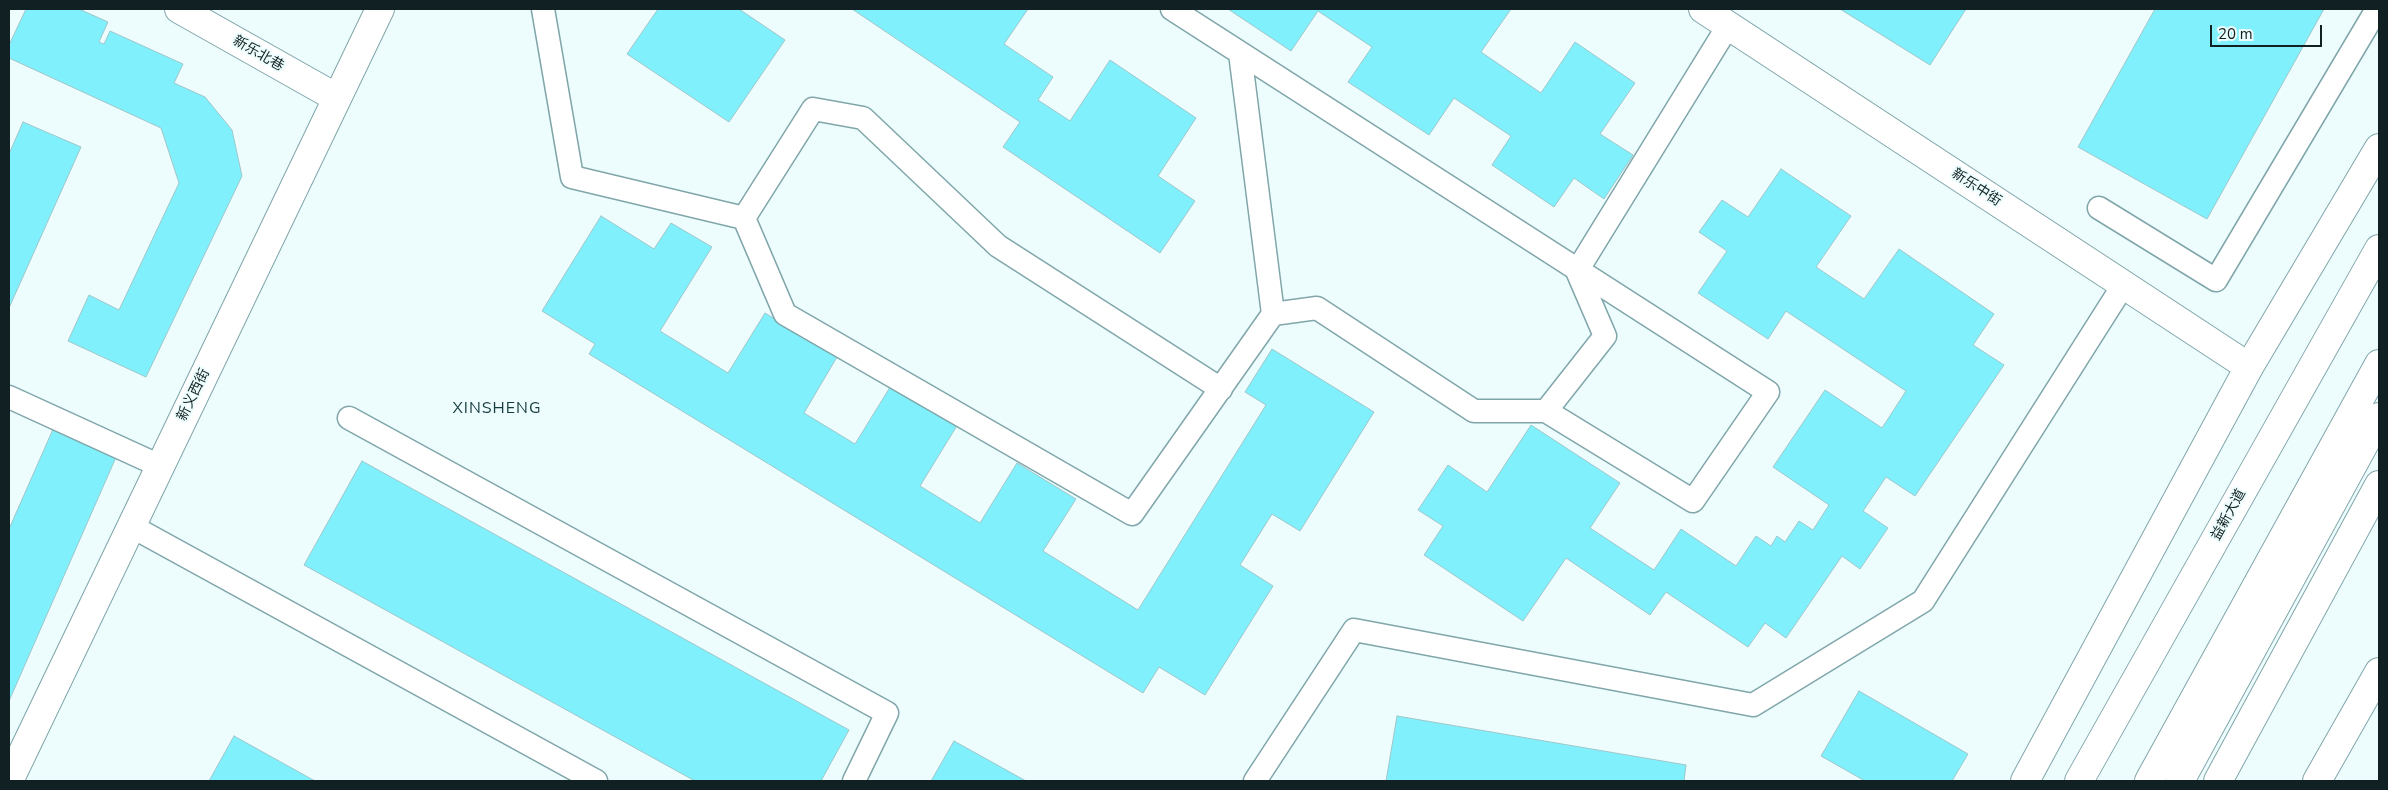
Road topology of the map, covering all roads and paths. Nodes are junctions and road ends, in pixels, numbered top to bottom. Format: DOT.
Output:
graph roads {
  1 [pos="179,9"];
  2 [pos="380,9"];
  3 [pos="543,9"];
  4 [pos="1172,9"];
  5 [pos="1703,9"];
  6 [pos="2377,9"];
  7 [pos="1728,26"];
  8 [pos="1240,53"];
  9 [pos="337,98"];
  10 [pos="2379,148"];
  11 [pos="2099,208"];
  12 [pos="744,218"];
  13 [pos="2379,248"];
  14 [pos="1577,271"];
  15 [pos="2124,284"];
  16 [pos="1273,314"];
  17 [pos="2379,364"];
  18 [pos="2249,367"];
  19 [pos="1221,389"];
  20 [pos="9,397"];
  21 [pos="1546,411"];
  22 [pos="2379,416"];
  23 [pos="349,418"];
  24 [pos="160,466"];
  25 [pos="2379,485"];
  26 [pos="131,526"];
  27 [pos="2379,672"];
  28 [pos="9,781"];
  29 [pos="596,781"];
  30 [pos="854,781"];
  31 [pos="1255,781"];
  32 [pos="2025,781"];
  33 [pos="2079,781"];
  34 [pos="2149,781"];
  35 [pos="2180,781"];
  36 [pos="2218,781"];
  37 [pos="2317,781"];
  1 -- 9 [label="main road, 新乐北巷"];
  2 -- 9 [label="main road, 新义西街"];
  3 -- 12 [label="lane"];
  4 -- 8 [label="lane"];
  5 -- 7 [label="main road, 新乐中街"];
  6 -- 11 [label="lane"];
  7 -- 14 [label="lane"];
  7 -- 15 [label="main road, 新乐中街"];
  8 -- 14 [label="lane"];
  8 -- 16 [label="lane"];
  9 -- 24 [label="main road, 新义西街"];
  10 -- 18 [label="main road"];
  12 -- 19 [label="lane"];
  12 -- 19 [label="lane"];
  13 -- 33 [label="main road, 益新大道"];
  14 -- 21 [label="lane"];
  14 -- 21 [label="lane"];
  15 -- 18 [label="main road, 新乐中街"];
  15 -- 31 [label="lane"];
  16 -- 19 [label="lane"];
  16 -- 21 [label="lane"];
  17 -- 34 [label="main road"];
  18 -- 32 [label="main road"];
  20 -- 24 [label="lane"];
  22 -- 35 [label="main road"];
  23 -- 30 [label="lane"];
  24 -- 26 [label="main road, 新义西街"];
  25 -- 36 [label="main road"];
  26 -- 28 [label="main road, 新义西街"];
  26 -- 29 [label="lane"];
  27 -- 37 [label="main road"];
}
